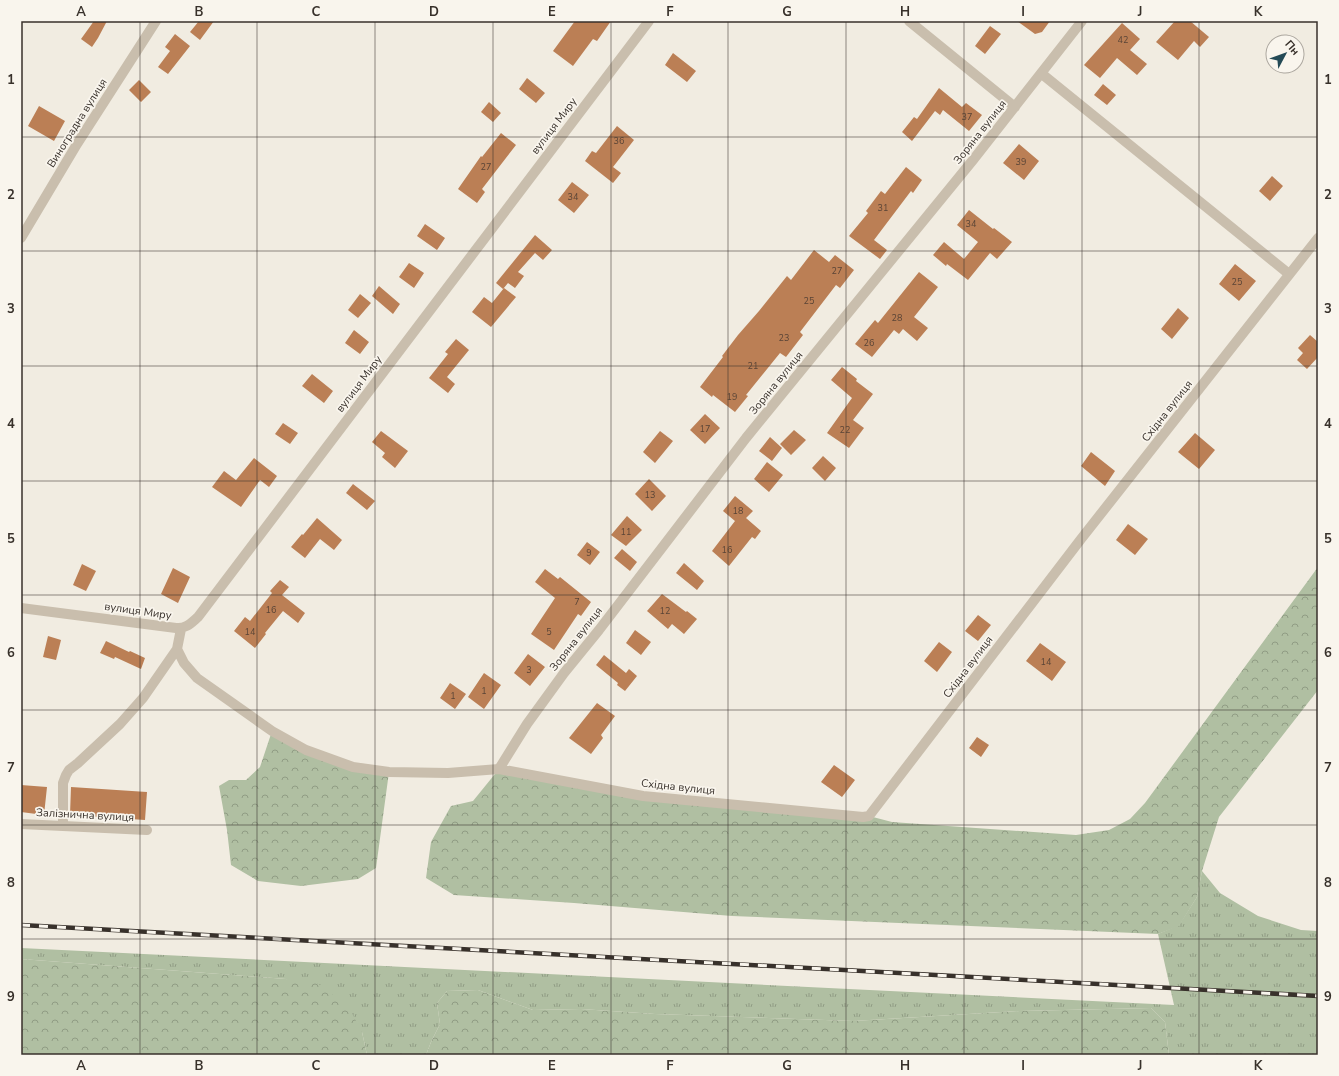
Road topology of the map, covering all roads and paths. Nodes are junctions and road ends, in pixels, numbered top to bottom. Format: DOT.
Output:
graph roads {
  1 [pos="156,21"];
  2 [pos="649,21"];
  3 [pos="909,21"];
  4 [pos="1082,21"];
  5 [pos="1042,74"];
  6 [pos="1015,107"];
  7 [pos="21,238"];
  8 [pos="1318,238"];
  9 [pos="1289,274"];
  10 [pos="21,608"];
  11 [pos="181,629"];
  12 [pos="177,649"];
  13 [pos="499,769"];
  14 [pos="21,824"];
  15 [pos="64,826"];
  16 [pos="147,830"];
  1 -- 7 [label="street, Виноградна вулиця"];
  2 -- 11 [label="street, вулиця Миру"];
  3 -- 6 [label="street"];
  4 -- 5 [label="street, Зоряна вулиця"];
  5 -- 6 [label="street, Зоряна вулиця"];
  5 -- 9 [label="street"];
  6 -- 13 [label="street, Зоряна вулиця"];
  8 -- 9 [label="street, Східна вулиця"];
  9 -- 13 [label="street, Східна вулиця"];
  10 -- 11 [label="street, вулиця Миру"];
  11 -- 12 [label="street"];
  12 -- 13 [label="street"];
  12 -- 15 [label="street"];
  14 -- 15 [label="street, Залізнична вулиця"];
  15 -- 16 [label="street, Залізнична вулиця"];
}
